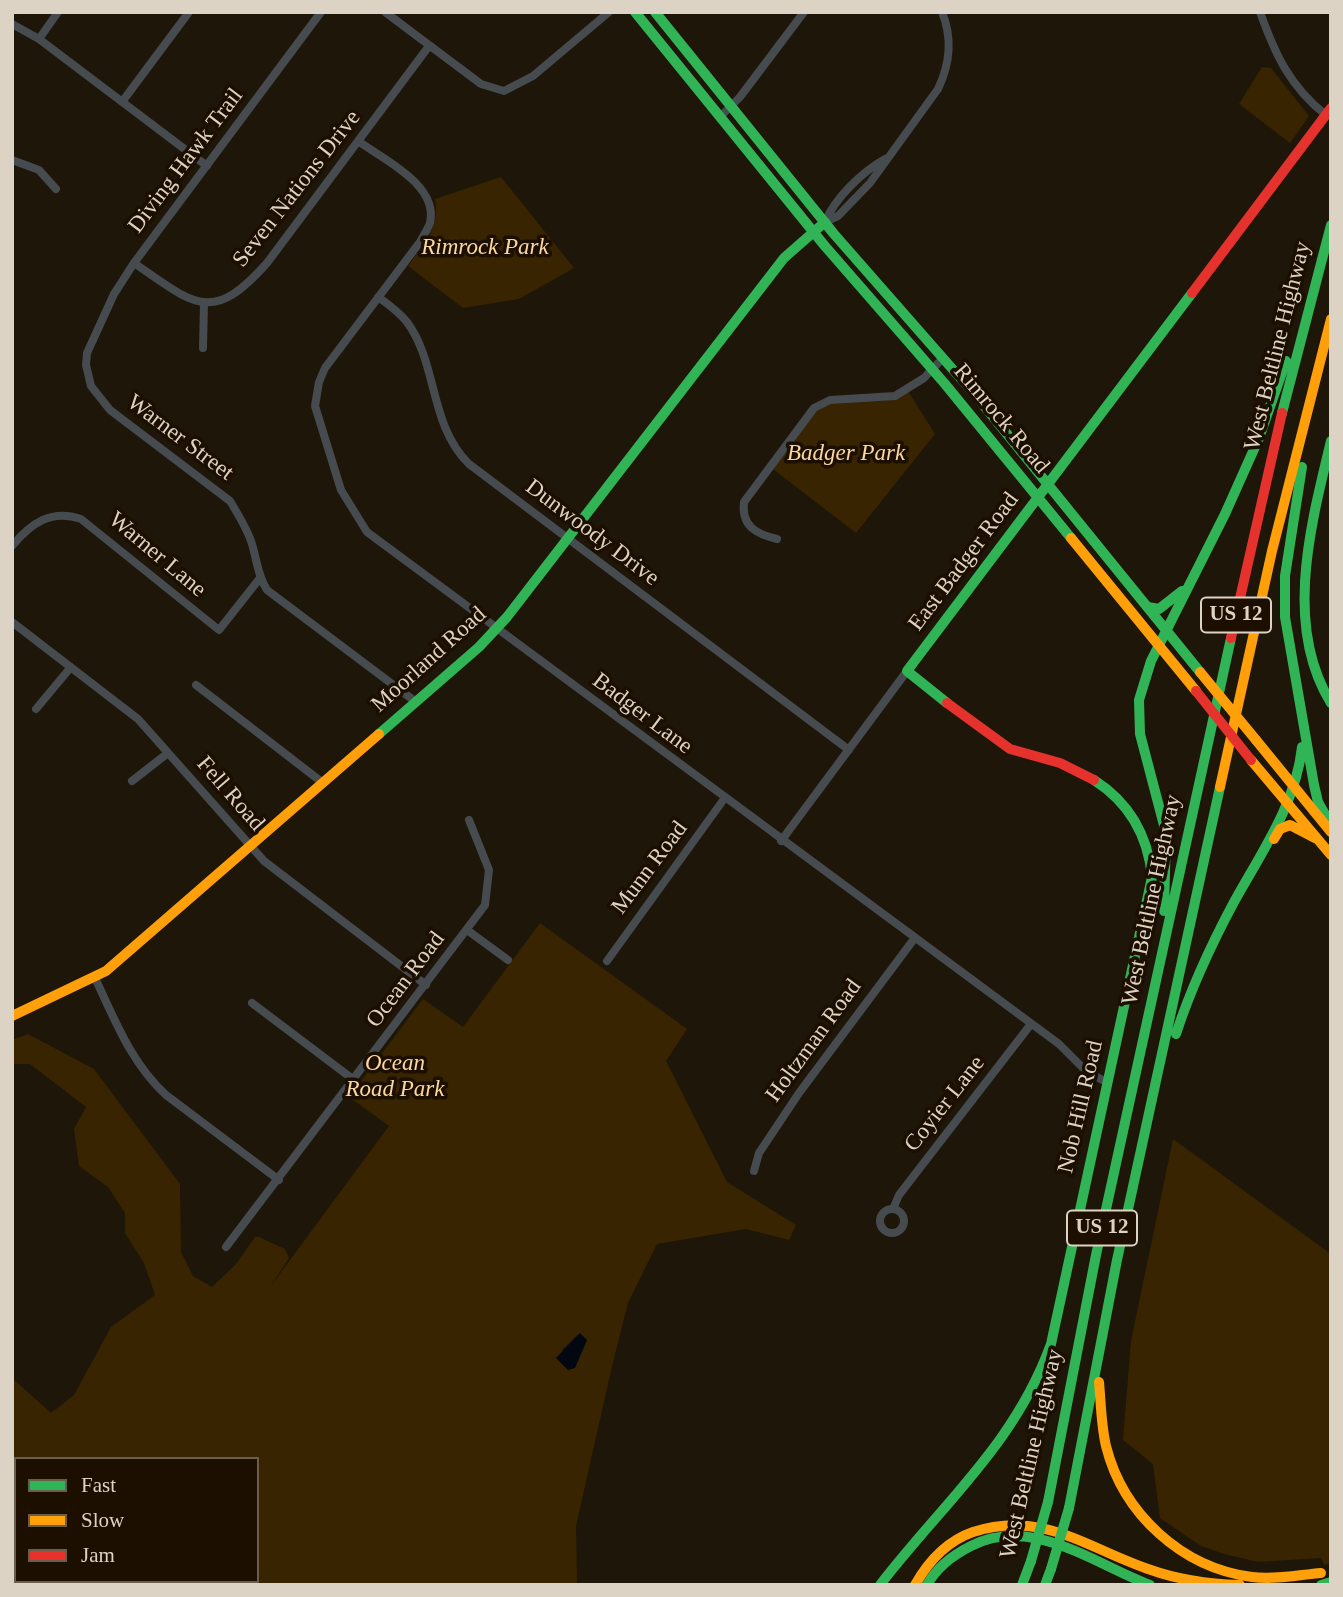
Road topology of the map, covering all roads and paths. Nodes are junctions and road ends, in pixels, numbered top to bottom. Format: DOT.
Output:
graph roads {
  1 [pos="58,12"];
  2 [pos="189,12"];
  3 [pos="321,12"];
  4 [pos="385,12"];
  5 [pos="609,12"];
  6 [pos="635,12"];
  7 [pos="655,12"];
  8 [pos="804,12"];
  9 [pos="942,12"];
  10 [pos="1260,12"];
  11 [pos="12,24"];
  12 [pos="39,39"];
  13 [pos="429,46"];
  14 [pos="122,102"];
  15 [pos="731,106"];
  16 [pos="1328,111"];
  17 [pos="720,117"];
  18 [pos="358,141"];
  19 [pos="12,160"];
  20 [pos="207,166"];
  21 [pos="56,189"];
  22 [pos="825,222"];
  23 [pos="1331,225"];
  24 [pos="814,232"];
  25 [pos="134,263"];
  26 [pos="1316,277"];
  27 [pos="378,297"];
  28 [pos="204,303"];
  29 [pos="1331,319"];
  30 [pos="93,339"];
  31 [pos="203,348"];
  32 [pos="1321,355"];
  33 [pos="943,358"];
  34 [pos="932,369"];
  35 [pos="1331,441"];
  36 [pos="1048,486"];
  37 [pos="1039,498"];
  38 [pos="566,539"];
  39 [pos="777,539"];
  40 [pos="12,546"];
  41 [pos="260,578"];
  42 [pos="1192,580"];
  43 [pos="1148,607"];
  44 [pos="12,622"];
  45 [pos="495,630"];
  46 [pos="1167,631"];
  47 [pos="1159,647"];
  48 [pos="71,667"];
  49 [pos="907,671"];
  50 [pos="196,685"];
  51 [pos="416,702"];
  52 [pos="1331,703"];
  53 [pos="36,709"];
  54 [pos="1301,715"];
  55 [pos="849,750"];
  56 [pos="168,753"];
  57 [pos="132,781"];
  58 [pos="323,783"];
  59 [pos="1293,786"];
  60 [pos="724,799"];
  61 [pos="1286,802"];
  62 [pos="470,821"];
  63 [pos="1331,825"];
  64 [pos="1331,832"];
  65 [pos="1315,838"];
  66 [pos="781,841"];
  67 [pos="250,847"];
  68 [pos="1331,855"];
  69 [pos="1251,872"];
  70 [pos="467,930"];
  71 [pos="915,939"];
  72 [pos="1161,955"];
  73 [pos="508,960"];
  74 [pos="607,961"];
  75 [pos="95,978"];
  76 [pos="426,985"];
  77 [pos="251,1003"];
  78 [pos="12,1016"];
  79 [pos="1031,1024"];
  80 [pos="354,1080"];
  81 [pos="1108,1083"];
  82 [pos="1143,1146"];
  83 [pos="754,1171"];
  84 [pos="279,1180"];
  85 [pos="893,1209"];
  86 [pos="226,1247"];
  87 [pos="1098,1358"];
  88 [pos="1324,1576"];
  89 [pos="1331,1582"];
  90 [pos="880,1585"];
  91 [pos="915,1585"];
  92 [pos="927,1585"];
  93 [pos="1022,1585"];
  94 [pos="1045,1585"];
  95 [pos="1150,1585"];
  96 [pos="1240,1585"];
  97 [pos="1272,1585"];
  1 -- 12 [label="street"];
  2 -- 14 [label="street"];
  3 -- 20 [label="street, Diving Hawk Trail"];
  4 -- 13 [label="street"];
  5 -- 13 [label="street"];
  6 -- 17 [label="main road, Rimrock Road"];
  7 -- 15 [label="main road, Rimrock Road"];
  8 -- 15 [label="street"];
  9 -- 22 [label="street"];
  10 -- 16 [label="street"];
  11 -- 12 [label="street"];
  12 -- 14 [label="street"];
  13 -- 18 [label="street, Seven Nations Drive"];
  14 -- 20 [label="street"];
  15 -- 17 [label="street"];
  15 -- 22 [label="main road, Rimrock Road"];
  16 -- 36 [label="main road, East Badger Road"];
  17 -- 24 [label="main road, Rimrock Road"];
  18 -- 27 [label="street, Badger Lane"];
  18 -- 28 [label="street, Seven Nations Drive"];
  19 -- 21 [label="street"];
  20 -- 25 [label="street, Diving Hawk Trail"];
  22 -- 24 [label="main road, Moorland Road"];
  22 -- 33 [label="main road, Rimrock Road"];
  23 -- 26 [label="main road, West Beltline Highway / US 12"];
  24 -- 34 [label="main road, Rimrock Road"];
  24 -- 38 [label="main road, Moorland Road"];
  25 -- 28 [label="street"];
  25 -- 30 [label="street, Diving Hawk Trail"];
  26 -- 42 [label="main road"];
  26 -- 72 [label="main road, West Beltline Highway / US 12"];
  27 -- 38 [label="street, Dunwoody Drive"];
  27 -- 45 [label="street, Badger Lane"];
  28 -- 31 [label="street"];
  29 -- 32 [label="main road, West Beltline Highway / US 12"];
  30 -- 41 [label="street, Warner Street"];
  32 -- 54 [label="main road"];
  32 -- 82 [label="main road, West Beltline Highway / US 12"];
  33 -- 34 [label="street"];
  33 -- 36 [label="main road, Rimrock Road"];
  34 -- 37 [label="main road, Rimrock Road"];
  34 -- 39 [label="street"];
  35 -- 52 [label="main road"];
  36 -- 37 [label="main road, East Badger Road"];
  36 -- 43 [label="main road, Rimrock Road"];
  37 -- 47 [label="main road, Rimrock Road"];
  37 -- 49 [label="main road, East Badger Road"];
  38 -- 45 [label="main road, Moorland Road"];
  38 -- 55 [label="street, Dunwoody Drive"];
  40 -- 41 [label="street, Warner Lane"];
  41 -- 51 [label="street, Warner Street"];
  42 -- 43 [label="main road"];
  42 -- 46 [label="main road"];
  43 -- 46 [label="main road, Rimrock Road"];
  44 -- 48 [label="street, Fell Road"];
  45 -- 51 [label="main road, Moorland Road"];
  45 -- 60 [label="street, Badger Lane"];
  46 -- 47 [label="main road"];
  46 -- 59 [label="main road, Rimrock Road, bridge"];
  47 -- 61 [label="main road, Rimrock Road, bridge"];
  47 -- 72 [label="main road"];
  48 -- 53 [label="street"];
  48 -- 56 [label="street, Fell Road"];
  49 -- 55 [label="street, East Badger Road"];
  49 -- 81 [label="main road, Nob Hill Road"];
  50 -- 58 [label="street"];
  51 -- 58 [label="main road, Moorland Road"];
  54 -- 59 [label="main road"];
  54 -- 63 [label="main road"];
  55 -- 66 [label="street, East Badger Road"];
  56 -- 57 [label="street"];
  56 -- 67 [label="street, Fell Road"];
  58 -- 67 [label="main road, Moorland Road"];
  59 -- 61 [label="main road"];
  59 -- 64 [label="main road, Rimrock Road"];
  60 -- 66 [label="street, Badger Lane"];
  60 -- 74 [label="street, Munn Road"];
  61 -- 65 [label="main road, Rimrock Road"];
  61 -- 69 [label="main road"];
  62 -- 70 [label="street, Ocean Road"];
  65 -- 68 [label="main road, Rimrock Road"];
  65 -- 69 [label="main road"];
  66 -- 71 [label="street, Badger Lane"];
  67 -- 75 [label="main road, Moorland Road"];
  67 -- 76 [label="street, Fell Road"];
  69 -- 82 [label="main road"];
  70 -- 73 [label="street"];
  70 -- 76 [label="street, Ocean Road"];
  71 -- 79 [label="street, Badger Lane"];
  71 -- 83 [label="street, Holtzman Road"];
  72 -- 93 [label="main road, West Beltline Highway / US 12, bridge"];
  75 -- 78 [label="main road, Moorland Road"];
  75 -- 84 [label="street"];
  76 -- 80 [label="street, Ocean Road"];
  77 -- 80 [label="street"];
  79 -- 81 [label="street, Badger Lane"];
  79 -- 85 [label="street, Coyier Lane"];
  80 -- 84 [label="street, Ocean Road"];
  81 -- 90 [label="main road, Nob Hill Road"];
  82 -- 87 [label="main road, West Beltline Highway / US 12"];
  84 -- 86 [label="street, Ocean Road"];
  87 -- 88 [label="main road"];
  87 -- 94 [label="main road, West Beltline Highway / US 12, bridge"];
  88 -- 89 [label="main road"];
  88 -- 97 [label="main road"];
  91 -- 96 [label="main road"];
  92 -- 95 [label="main road"];
}
